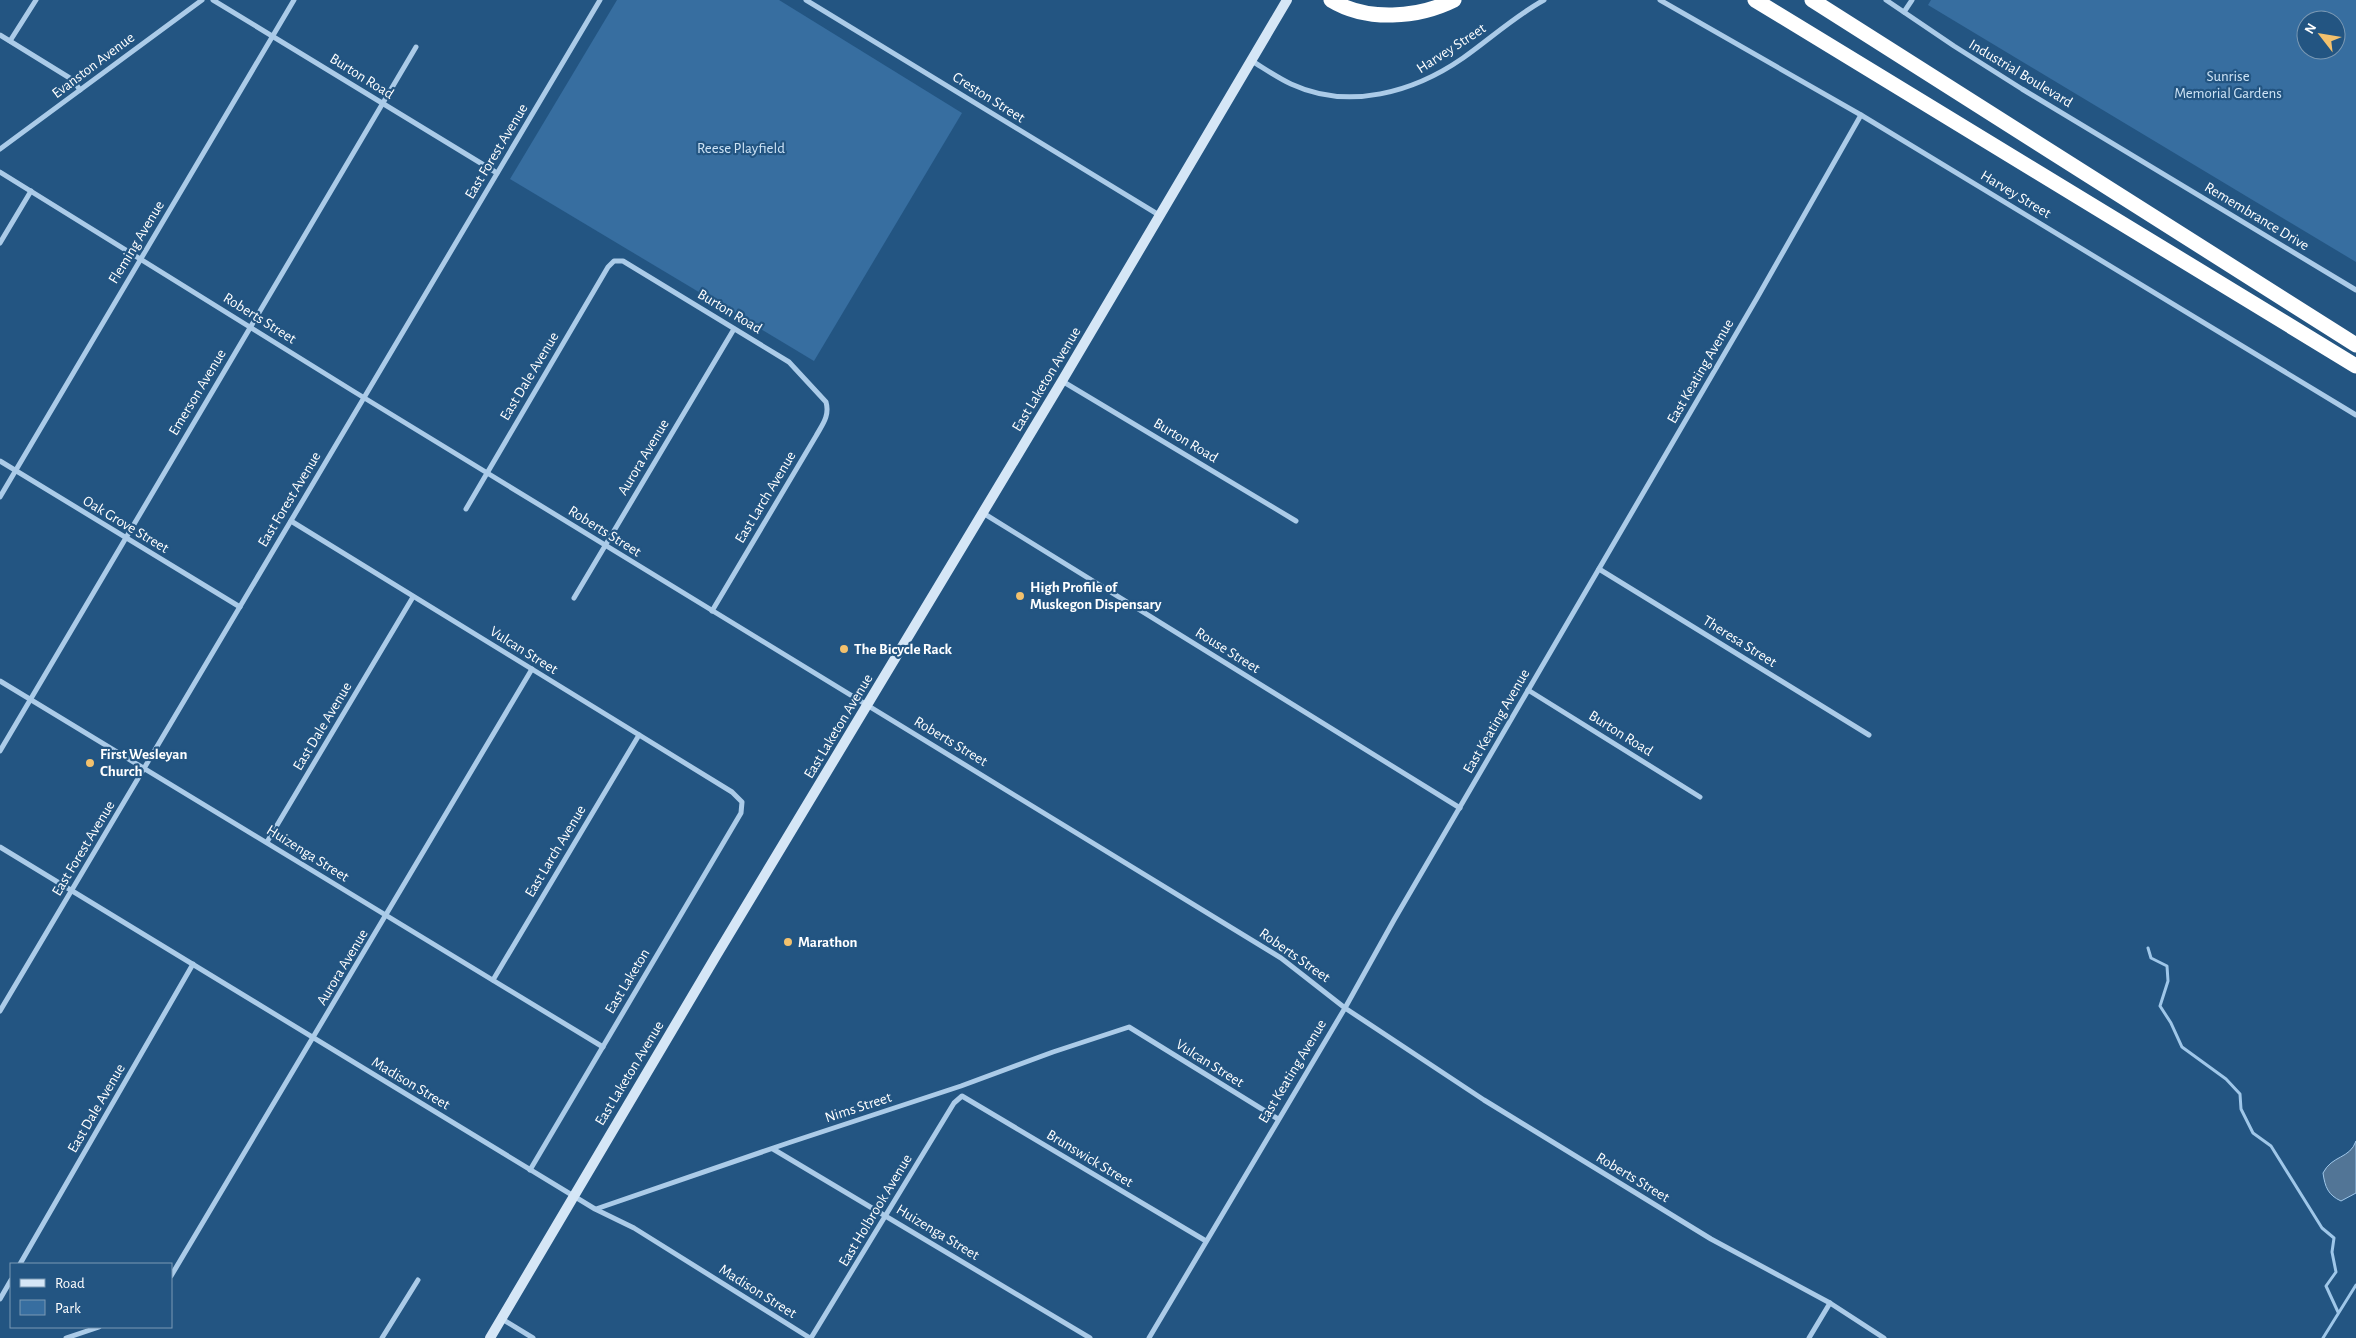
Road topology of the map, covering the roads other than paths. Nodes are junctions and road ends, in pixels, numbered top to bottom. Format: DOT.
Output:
graph roads {
  1 [pos="36,0"];
  2 [pos="202,0"];
  3 [pos="213,0"];
  4 [pos="294,0"];
  5 [pos="600,0"];
  6 [pos="806,0"];
  7 [pos="1287,0"];
  8 [pos="1331,0"];
  9 [pos="1348,0"];
  10 [pos="1430,0"];
  11 [pos="1454,0"];
  12 [pos="1544,0"];
  13 [pos="1660,0"];
  14 [pos="1755,0"];
  15 [pos="1812,0"];
  16 [pos="1886,0"];
  17 [pos="1912,0"];
  18 [pos="1904,12"];
  19 [pos="0,35"];
  20 [pos="273,36"];
  21 [pos="10,41"];
  22 [pos="416,47"];
  23 [pos="1252,61"];
  24 [pos="80,90"];
  25 [pos="382,103"];
  26 [pos="1862,115"];
  27 [pos="0,149"];
  28 [pos="2146,163"];
  29 [pos="0,172"];
  30 [pos="497,173"];
  31 [pos="31,191"];
  32 [pos="1159,215"];
  33 [pos="0,243"];
  34 [pos="140,260"];
  35 [pos="619,261"];
  36 [pos="2356,290"];
  37 [pos="250,327"];
  38 [pos="734,329"];
  39 [pos="2356,345"];
  40 [pos="2356,366"];
  41 [pos="1062,381"];
  42 [pos="820,395"];
  43 [pos="364,398"];
  44 [pos="2356,415"];
  45 [pos="0,461"];
  46 [pos="16,471"];
  47 [pos="487,473"];
  48 [pos="0,497"];
  49 [pos="466,509"];
  50 [pos="983,513"];
  51 [pos="291,521"];
  52 [pos="1296,521"];
  53 [pos="125,538"];
  54 [pos="605,546"];
  55 [pos="1599,569"];
  56 [pos="413,597"];
  57 [pos="574,598"];
  58 [pos="240,607"];
  59 [pos="712,611"];
  60 [pos="532,669"];
  61 [pos="0,680"];
  62 [pos="1528,690"];
  63 [pos="31,699"];
  64 [pos="867,706"];
  65 [pos="639,735"];
  66 [pos="1868,735"];
  67 [pos="0,751"];
  68 [pos="145,768"];
  69 [pos="1700,797"];
  70 [pos="742,802"];
  71 [pos="1460,808"];
  72 [pos="267,842"];
  73 [pos="0,847"];
  74 [pos="72,890"];
  75 [pos="386,916"];
  76 [pos="193,964"];
  77 [pos="493,980"];
  78 [pos="1345,1008"];
  79 [pos="0,1011"];
  80 [pos="1129,1027"];
  81 [pos="314,1038"];
  82 [pos="603,1047"];
  83 [pos="962,1096"];
  84 [pos="1278,1119"];
  85 [pos="773,1149"];
  86 [pos="530,1170"];
  87 [pos="574,1196"];
  88 [pos="595,1210"];
  89 [pos="886,1216"];
  90 [pos="1206,1241"];
  91 [pos="21,1263"];
  92 [pos="172,1274"];
  93 [pos="418,1280"];
  94 [pos="10,1282"];
  95 [pos="0,1299"];
  96 [pos="1830,1303"];
  97 [pos="501,1319"];
  98 [pos="96,1328"];
  99 [pos="66,1338"];
  100 [pos="382,1338"];
  101 [pos="490,1338"];
  102 [pos="533,1338"];
  103 [pos="810,1338"];
  104 [pos="1090,1338"];
  105 [pos="1149,1338"];
  106 [pos="1809,1338"];
  107 [pos="1884,1338"];
  1 -- 21 [label="street"];
  2 -- 24 [label="street, Evanston Avenue"];
  3 -- 20 [label="street, Burton Road"];
  4 -- 20 [label="street, Fleming Avenue"];
  5 -- 30 [label="street, East Forest Avenue"];
  6 -- 32 [label="street, Creston Street"];
  7 -- 23 [label="main road, East Laketon Avenue"];
  8 -- 11 [label="highway"];
  9 -- 10 [label="highway"];
  12 -- 23 [label="street, Harvey Street"];
  13 -- 26 [label="street, Harvey Street"];
  14 -- 40 [label="highway"];
  15 -- 39 [label="highway"];
  16 -- 18 [label="street, Industrial Boulevard"];
  17 -- 18 [label="street"];
  18 -- 28 [label="street, Industrial Boulevard"];
  19 -- 21 [label="street"];
  20 -- 25 [label="street, Burton Road"];
  20 -- 34 [label="street, Fleming Avenue"];
  21 -- 24 [label="street"];
  22 -- 25 [label="street, Emerson Avenue"];
  23 -- 32 [label="main road, East Laketon Avenue"];
  24 -- 27 [label="street, Evanston Avenue"];
  25 -- 30 [label="street, Burton Road"];
  25 -- 37 [label="street, Emerson Avenue"];
  26 -- 44 [label="street, Harvey Street"];
  26 -- 55 [label="street, East Keating Avenue"];
  28 -- 36 [label="street, Remembrance Drive"];
  29 -- 31 [label="street, Roberts Street"];
  30 -- 43 [label="street, East Forest Avenue"];
  31 -- 33 [label="street"];
  31 -- 34 [label="street, Roberts Street"];
  32 -- 41 [label="main road, East Laketon Avenue"];
  34 -- 37 [label="street, Roberts Street"];
  34 -- 46 [label="street, Fleming Avenue"];
  35 -- 38 [label="street, Burton Road"];
  35 -- 47 [label="street, East Dale Avenue"];
  37 -- 43 [label="street, Roberts Street"];
  37 -- 53 [label="street, Emerson Avenue"];
  38 -- 42 [label="street, Burton Road"];
  38 -- 54 [label="street, Aurora Avenue"];
  41 -- 50 [label="main road, East Laketon Avenue"];
  41 -- 52 [label="street, Burton Road"];
  42 -- 59 [label="street, East Larch Avenue"];
  43 -- 47 [label="street, Roberts Street"];
  43 -- 51 [label="street, East Forest Avenue"];
  45 -- 46 [label="street, Oak Grove Street"];
  46 -- 48 [label="street, Fleming Avenue"];
  46 -- 53 [label="street, Oak Grove Street"];
  47 -- 49 [label="street, East Dale Avenue"];
  47 -- 54 [label="street, Roberts Street"];
  50 -- 64 [label="main road, East Laketon Avenue"];
  50 -- 71 [label="street, Rouse Street"];
  51 -- 56 [label="street, Vulcan Street"];
  51 -- 58 [label="street, East Forest Avenue"];
  53 -- 58 [label="street, Oak Grove Street"];
  53 -- 63 [label="street, Emerson Avenue"];
  54 -- 57 [label="street, Aurora Avenue"];
  54 -- 59 [label="street, Roberts Street"];
  55 -- 62 [label="street, East Keating Avenue"];
  55 -- 66 [label="street, Theresa Street"];
  56 -- 60 [label="street, Vulcan Street"];
  56 -- 72 [label="street, East Dale Avenue"];
  58 -- 68 [label="street, East Forest Avenue"];
  59 -- 64 [label="street, Roberts Street"];
  60 -- 65 [label="street, Vulcan Street"];
  60 -- 75 [label="street, Aurora Avenue"];
  61 -- 63 [label="street, Huizenga Street"];
  62 -- 69 [label="street, Burton Road"];
  62 -- 71 [label="street, East Keating Avenue"];
  63 -- 67 [label="street, Emerson Avenue"];
  63 -- 68 [label="street, Huizenga Street"];
  64 -- 78 [label="street, Roberts Street"];
  64 -- 87 [label="main road, East Laketon Avenue"];
  65 -- 70 [label="street, Vulcan Street"];
  65 -- 77 [label="street, East Larch Avenue"];
  68 -- 72 [label="street, Huizenga Street"];
  68 -- 74 [label="street, East Forest Avenue"];
  70 -- 82 [label="street, East Laketon"];
  71 -- 78 [label="street, East Keating Avenue"];
  72 -- 75 [label="street, Huizenga Street"];
  73 -- 74 [label="street, Madison Street"];
  74 -- 76 [label="street, Madison Street"];
  74 -- 79 [label="street, East Forest Avenue"];
  75 -- 77 [label="street, Huizenga Street"];
  75 -- 81 [label="street, Aurora Avenue"];
  76 -- 81 [label="street, Madison Street"];
  76 -- 91 [label="street, East Dale Avenue"];
  77 -- 82 [label="street, Huizenga Street"];
  78 -- 84 [label="street, East Keating Avenue"];
  78 -- 96 [label="street, Roberts Street"];
  80 -- 84 [label="street, Vulcan Street"];
  80 -- 85 [label="street, Nims Street"];
  81 -- 86 [label="street, Madison Street"];
  81 -- 92 [label="street, Aurora Avenue"];
  82 -- 86 [label="street, East Laketon"];
  83 -- 89 [label="street, East Holbrook Avenue"];
  83 -- 90 [label="street, Brunswick Street"];
  84 -- 90 [label="street, East Keating Avenue"];
  85 -- 88 [label="street, Nims Street"];
  85 -- 89 [label="street, Huizenga Street"];
  86 -- 87 [label="street, Madison Street"];
  87 -- 88 [label="street, Madison Street"];
  87 -- 97 [label="main road, East Laketon Avenue"];
  88 -- 103 [label="street, Madison Street"];
  89 -- 103 [label="street, East Holbrook Avenue"];
  89 -- 104 [label="street, Huizenga Street"];
  90 -- 105 [label="street, East Keating Avenue"];
  93 -- 100 [label="street"];
  94 -- 95 [label="street"];
  96 -- 106 [label="street"];
  96 -- 107 [label="street, Roberts Street"];
  97 -- 101 [label="main road, East Laketon Avenue"];
  97 -- 102 [label="street"];
  98 -- 99 [label="street"];
}
